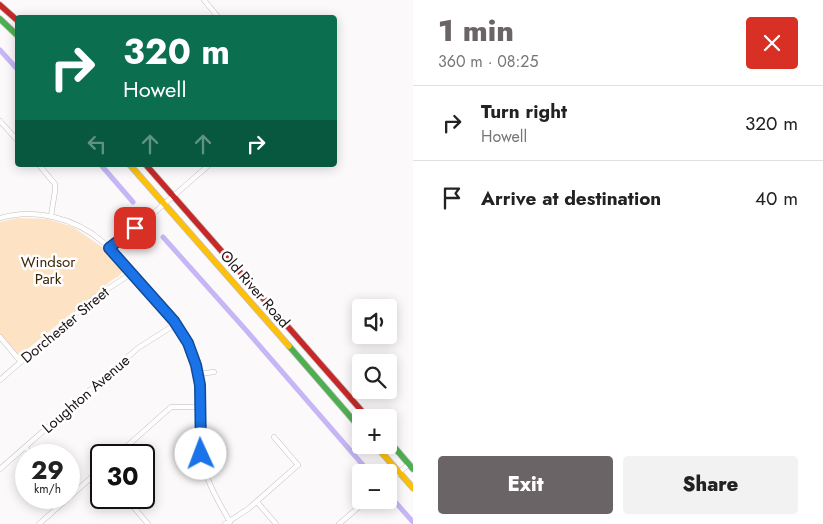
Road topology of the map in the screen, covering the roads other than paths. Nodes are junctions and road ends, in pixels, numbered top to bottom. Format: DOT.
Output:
graph roads {
  1 [pos="204,0"];
  2 [pos="0,5"];
  3 [pos="216,15"];
  4 [pos="15,18"];
  5 [pos="0,19"];
  6 [pos="15,33"];
  7 [pos="0,120"];
  8 [pos="5,127"];
  9 [pos="0,131"];
  10 [pos="15,138"];
  11 [pos="41,167"];
  12 [pos="132,167"];
  13 [pos="148,167"];
  14 [pos="207,167"];
  15 [pos="174,196"];
  16 [pos="164,205"];
  17 [pos="51,216"];
  18 [pos="0,218"];
  19 [pos="109,248"];
  20 [pos="132,273"];
  21 [pos="176,324"];
  22 [pos="0,337"];
  23 [pos="22,362"];
  24 [pos="214,372"];
  25 [pos="198,374"];
  26 [pos="0,380"];
  27 [pos="200,407"];
  28 [pos="360,409"];
  29 [pos="352,419"];
  30 [pos="274,437"];
  31 [pos="28,444"];
  32 [pos="130,444"];
  33 [pos="397,449"];
  34 [pos="383,454"];
  35 [pos="15,456"];
  36 [pos="412,464"];
  37 [pos="0,469"];
  38 [pos="399,472"];
  39 [pos="90,479"];
  40 [pos="80,487"];
  41 [pos="413,488"];
  42 [pos="257,502"];
  43 [pos="56,509"];
  44 [pos="135,509"];
  45 [pos="358,509"];
  46 [pos="228,523"];
  47 [pos="343,523"];
  48 [pos="39,524"];
  49 [pos="148,524"];
  50 [pos="276,524"];
  1 -- 3 [label="street"];
  2 -- 4 [label="main road"];
  5 -- 6 [label="main road"];
  7 -- 8 [label="street"];
  8 -- 9 [label="street"];
  8 -- 10 [label="street"];
  11 -- 17 [label="street"];
  12 -- 16 [label="main road, Old River Road"];
  13 -- 15 [label="main road, Old River Road"];
  14 -- 15 [label="street"];
  15 -- 16 [label="street"];
  15 -- 28 [label="main road, Old River Road"];
  16 -- 19 [label="street"];
  16 -- 29 [label="main road, Old River Road"];
  17 -- 18 [label="street"];
  17 -- 19 [label="street"];
  19 -- 20 [label="street"];
  20 -- 21 [label="street"];
  20 -- 23 [label="street, Dorchester Street"];
  21 -- 25 [label="street"];
  21 -- 31 [label="street, Loughton Avenue"];
  22 -- 23 [label="street"];
  23 -- 26 [label="street, Dorchester Street"];
  24 -- 25 [label="street"];
  25 -- 27 [label="street"];
  27 -- 32 [label="street"];
  27 -- 46 [label="street"];
  30 -- 42 [label="street"];
  33 -- 36 [label="main road"];
  34 -- 38 [label="main road"];
  35 -- 37 [label="street, Loughton Avenue"];
  36 -- 38 [label="street"];
  38 -- 41 [label="main road"];
  39 -- 40 [label="street"];
  42 -- 46 [label="street"];
  42 -- 50 [label="street"];
  43 -- 48 [label="street"];
  44 -- 49 [label="street"];
  45 -- 47 [label="street"];
}
